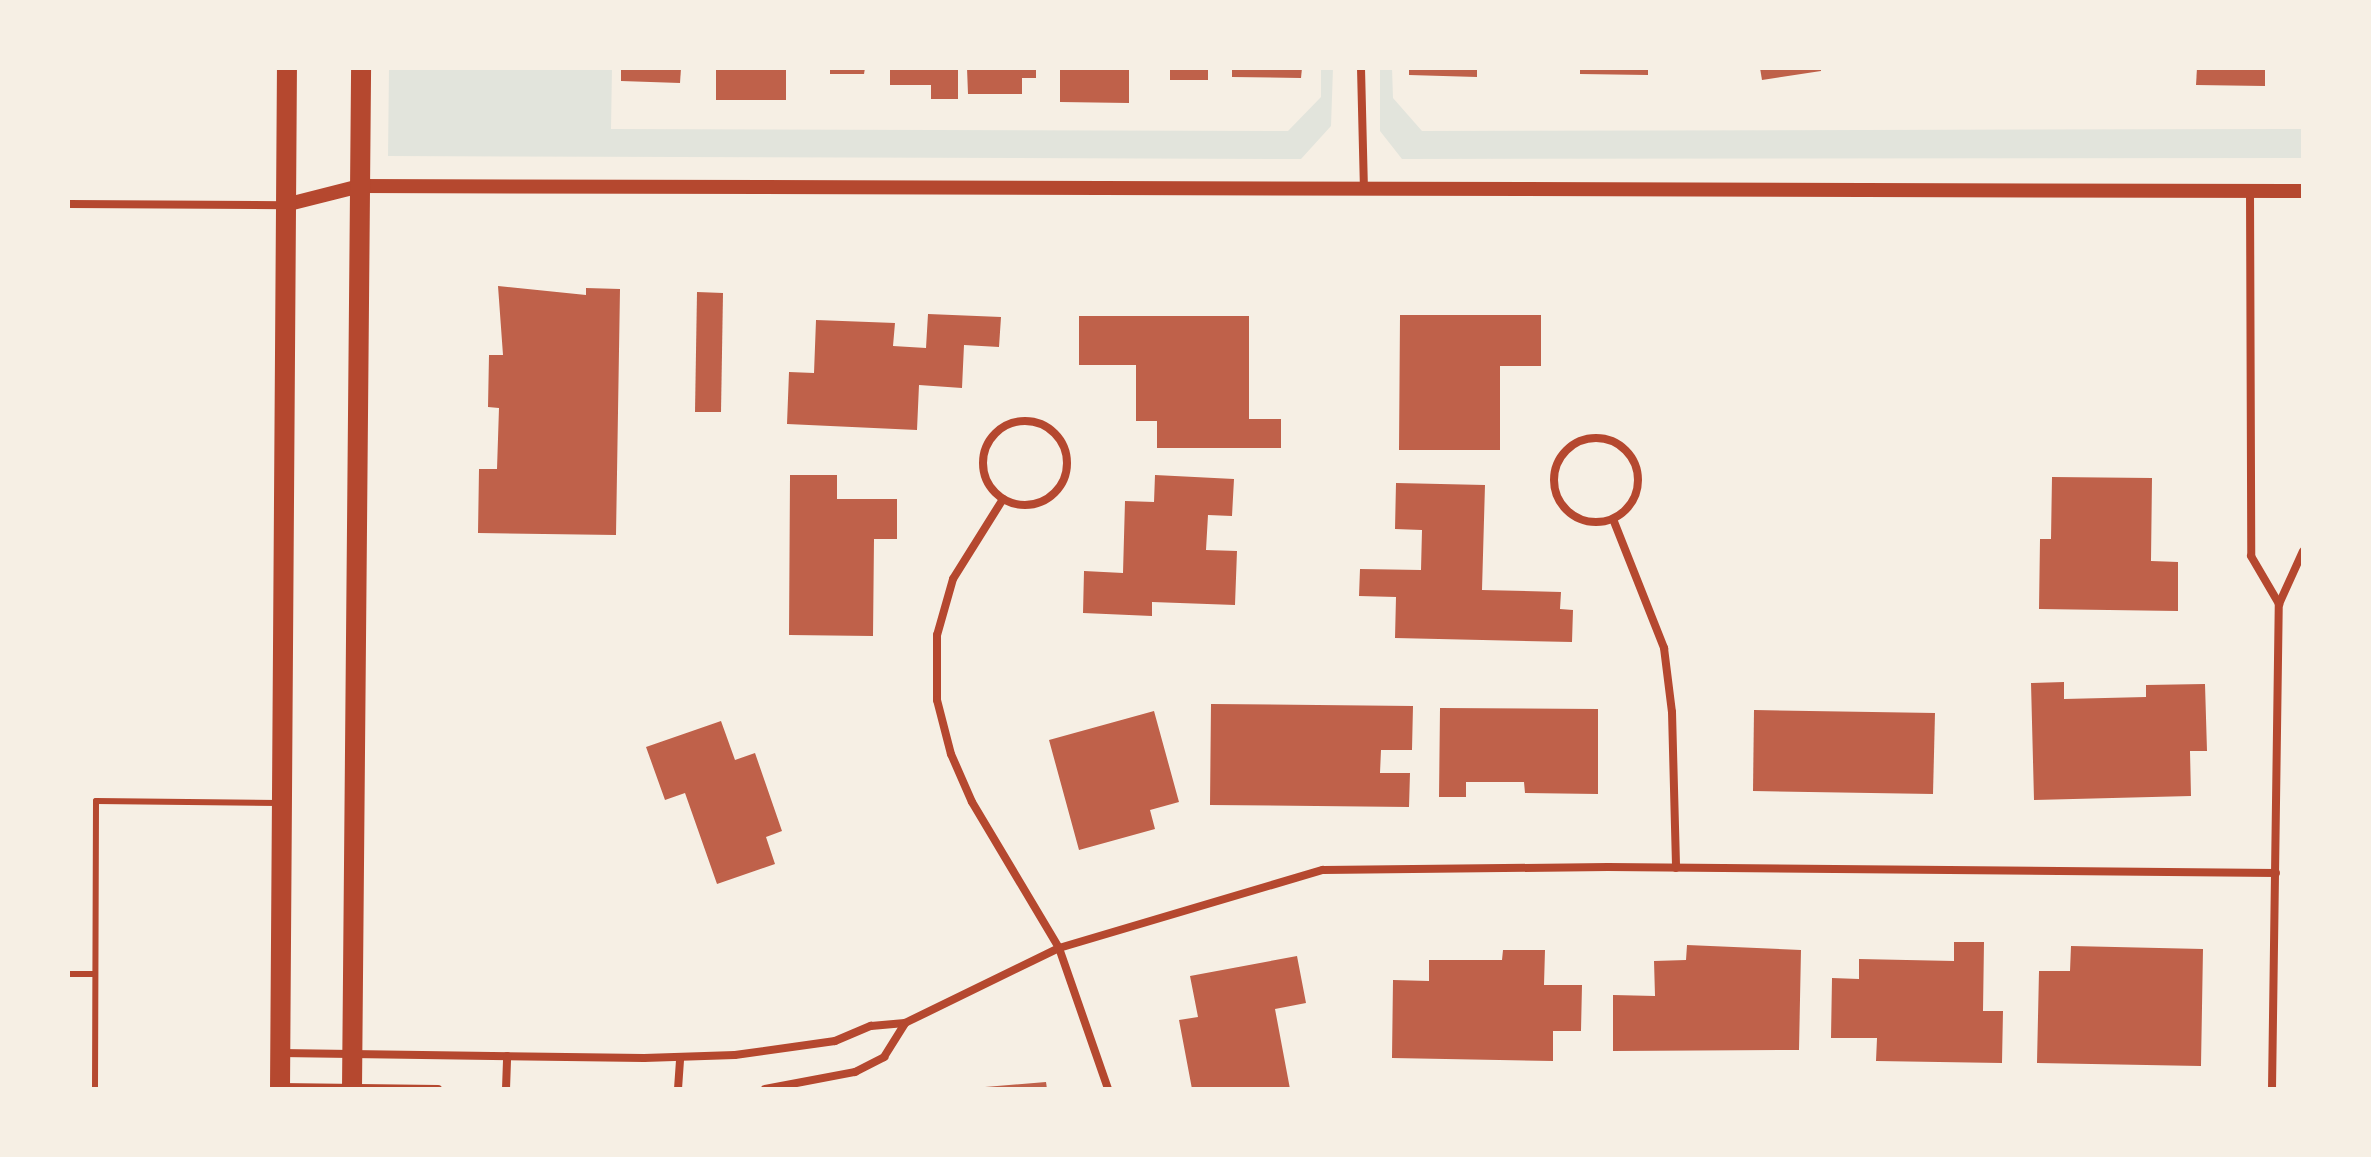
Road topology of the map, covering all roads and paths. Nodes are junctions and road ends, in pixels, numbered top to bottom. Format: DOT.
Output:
graph roads {
  1 [pos="287,68"];
  2 [pos="361,68"];
  3 [pos="1361,68"];
  4 [pos="360,186"];
  5 [pos="1364,187"];
  6 [pos="2250,191"];
  7 [pos="2303,191"];
  8 [pos="68,204"];
  9 [pos="285,205"];
  10 [pos="1003,499"];
  11 [pos="1613,519"];
  12 [pos="2303,551"];
  13 [pos="2279,604"];
  14 [pos="281,803"];
  15 [pos="1676,868"];
  16 [pos="2276,873"];
  17 [pos="1059,948"];
  18 [pos="68,974"];
  19 [pos="95,974"];
  20 [pos="905,1023"];
  21 [pos="279,1053"];
  22 [pos="351,1053"];
  23 [pos="507,1056"];
  24 [pos="680,1057"];
  25 [pos="280,1088"];
  26 [pos="352,1088"];
  27 [pos="95,1089"];
  28 [pos="438,1089"];
  29 [pos="506,1089"];
  30 [pos="678,1089"];
  31 [pos="765,1089"];
  32 [pos="1108,1089"];
  33 [pos="2272,1089"];
  1 -- 9 [label="main road"];
  2 -- 4 [label="main road"];
  3 -- 5 [label="street"];
  4 -- 5 [label="street"];
  4 -- 9 [label="street"];
  4 -- 22 [label="main road"];
  5 -- 6 [label="street"];
  6 -- 7 [label="street"];
  6 -- 13 [label="street"];
  8 -- 9 [label="street"];
  9 -- 14 [label="main road"];
  10 -- 10 [label="street"];
  10 -- 17 [label="street"];
  11 -- 11 [label="street"];
  11 -- 15 [label="street"];
  12 -- 13 [label="street"];
  13 -- 16 [label="street"];
  14 -- 19 [label="lane"];
  14 -- 21 [label="main road"];
  15 -- 16 [label="street"];
  15 -- 17 [label="street"];
  16 -- 33 [label="street"];
  17 -- 20 [label="street"];
  17 -- 32 [label="street"];
  18 -- 19 [label="lane"];
  19 -- 27 [label="lane"];
  20 -- 24 [label="street"];
  20 -- 31 [label="street"];
  21 -- 22 [label="street"];
  21 -- 25 [label="main road"];
  22 -- 23 [label="street"];
  22 -- 26 [label="main road"];
  23 -- 24 [label="street"];
  23 -- 29 [label="street"];
  24 -- 30 [label="street"];
  25 -- 26 [label="street"];
  26 -- 28 [label="street"];
}
